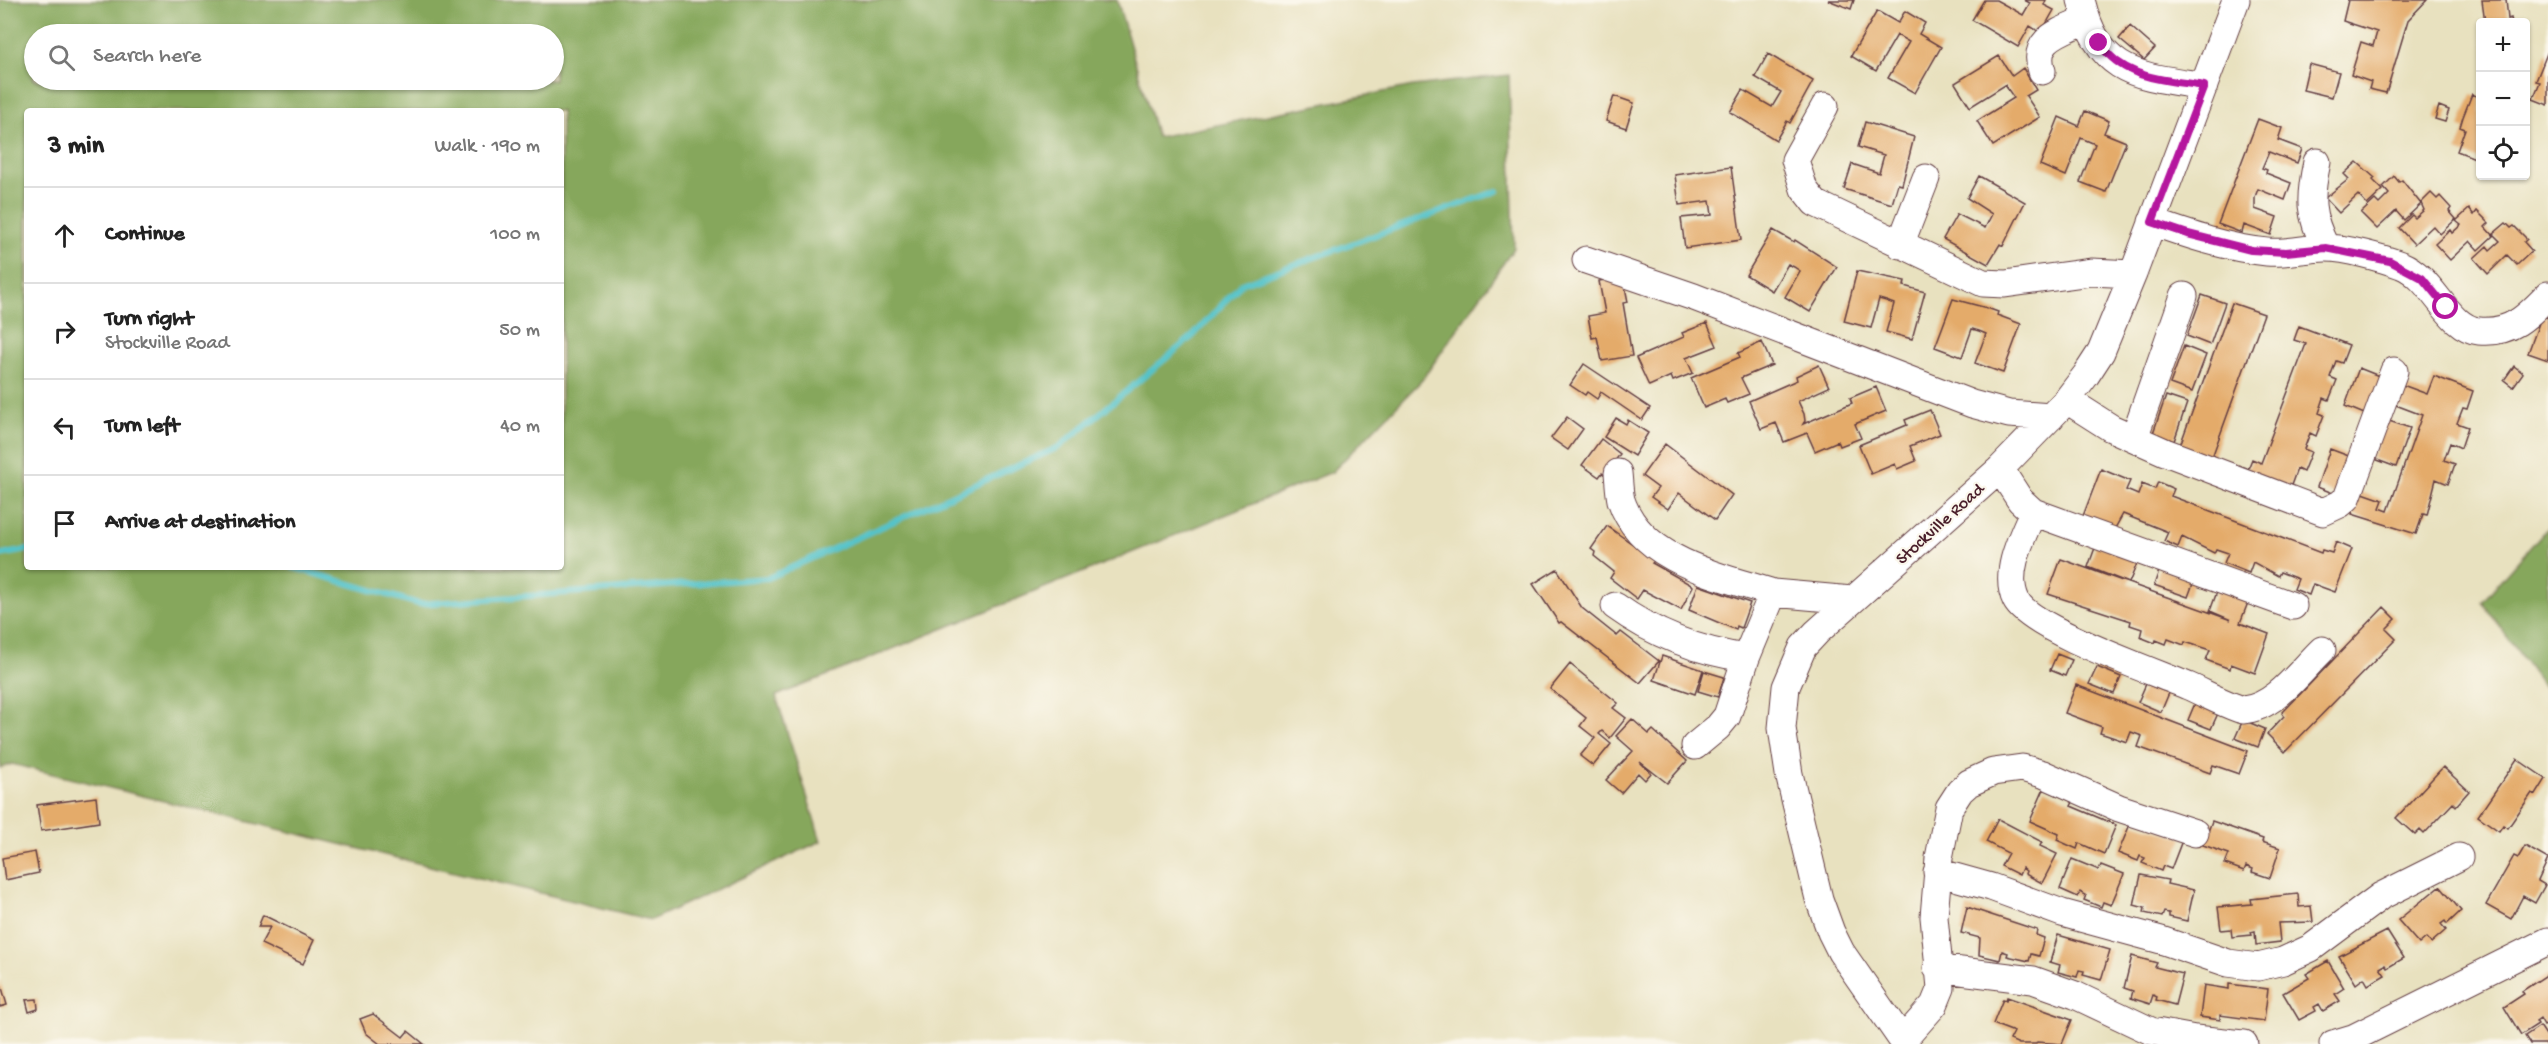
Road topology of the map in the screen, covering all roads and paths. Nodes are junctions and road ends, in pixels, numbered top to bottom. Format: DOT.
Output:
graph roads {
  1 [pos="2236,0"];
  2 [pos="2084,10"];
  3 [pos="2042,71"];
  4 [pos="2204,86"];
  5 [pos="1825,106"];
  6 [pos="2317,162"];
  7 [pos="1926,178"];
  8 [pos="2152,222"];
  9 [pos="1900,245"];
  10 [pos="2326,248"];
  11 [pos="1586,260"];
  12 [pos="2133,274"];
  13 [pos="2548,295"];
  14 [pos="2184,296"];
  15 [pos="2394,371"];
  16 [pos="2059,409"];
  17 [pos="2134,438"];
  18 [pos="2000,470"];
  19 [pos="1618,473"];
  20 [pos="2034,512"];
  21 [pos="1773,593"];
  22 [pos="1852,600"];
  23 [pos="1615,606"];
  24 [pos="2293,606"];
  25 [pos="2322,650"];
  26 [pos="1746,658"];
  27 [pos="1695,746"];
  28 [pos="2195,833"];
  29 [pos="2459,857"];
  30 [pos="1937,872"];
  31 [pos="2548,941"];
  32 [pos="1937,968"];
  33 [pos="1904,1042"];
  34 [pos="2244,1044"];
  35 [pos="2333,1044"];
  1 -- 4 [label="street, Stockville Road"];
  2 -- 3 [label="street"];
  2 -- 4 [label="street"];
  4 -- 8 [label="street, Stockville Road"];
  5 -- 9 [label="street"];
  6 -- 10 [label="street"];
  7 -- 9 [label="street"];
  8 -- 10 [label="street"];
  8 -- 12 [label="street, Stockville Road"];
  9 -- 12 [label="street"];
  10 -- 13 [label="street"];
  11 -- 16 [label="street"];
  12 -- 16 [label="street, Stockville Road"];
  14 -- 17 [label="street"];
  15 -- 17 [label="street"];
  16 -- 17 [label="street"];
  16 -- 18 [label="street, Stockville Road"];
  18 -- 20 [label="street"];
  18 -- 22 [label="street, Stockville Road"];
  19 -- 21 [label="street"];
  20 -- 24 [label="street"];
  20 -- 25 [label="street"];
  21 -- 22 [label="street"];
  21 -- 26 [label="street"];
  22 -- 33 [label="street, Stockville Road"];
  23 -- 26 [label="street"];
  26 -- 27 [label="street"];
  28 -- 30 [label="street"];
  29 -- 30 [label="street"];
  30 -- 32 [label="street"];
  31 -- 35 [label="street"];
  32 -- 33 [label="street"];
  32 -- 34 [label="street"];
}
